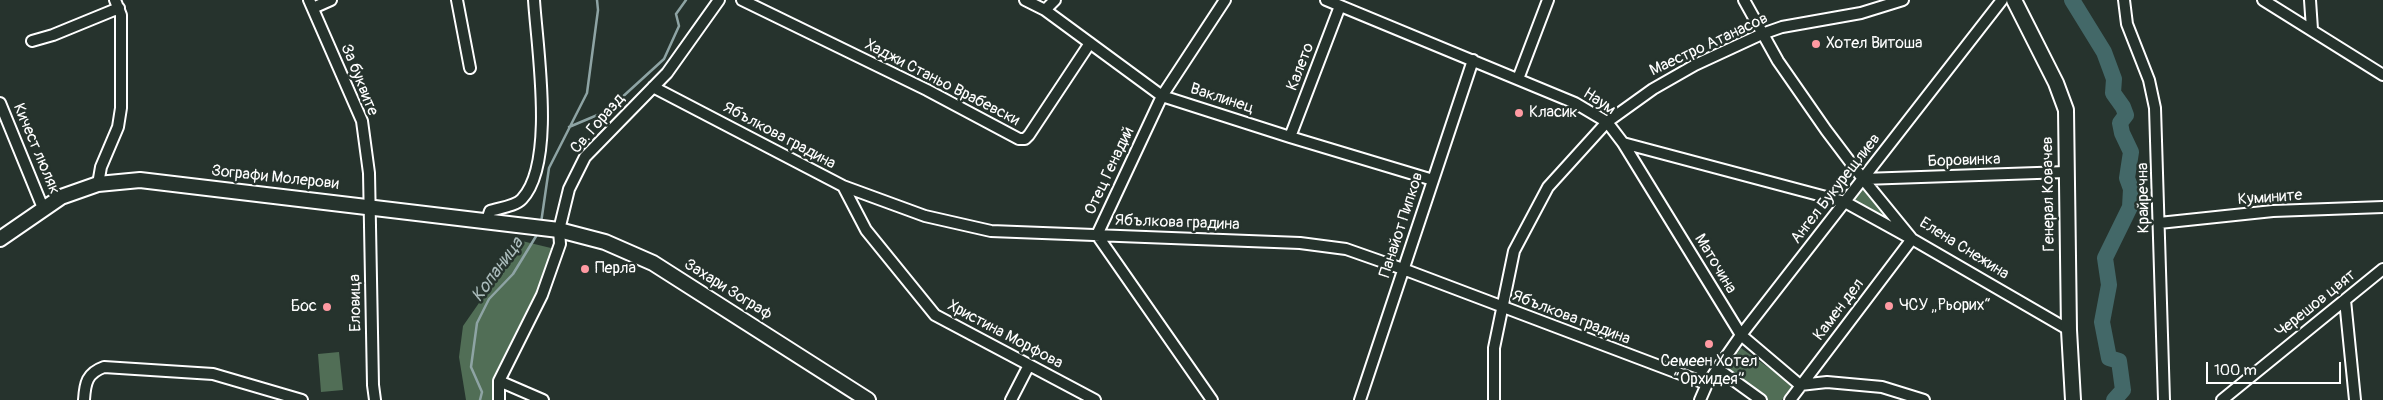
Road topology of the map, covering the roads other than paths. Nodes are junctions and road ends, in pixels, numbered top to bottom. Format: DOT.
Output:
graph roads {
  1 [pos="330,0"];
  2 [pos="457,0"];
  3 [pos="534,0"];
  4 [pos="719,0"];
  5 [pos="742,0"];
  6 [pos="1025,0"];
  7 [pos="1055,0"];
  8 [pos="1225,0"];
  9 [pos="1326,0"];
  10 [pos="1548,0"];
  11 [pos="1744,0"];
  12 [pos="1903,0"];
  13 [pos="2002,0"];
  14 [pos="2014,0"];
  15 [pos="2124,0"];
  16 [pos="2263,0"];
  17 [pos="2310,0"];
  18 [pos="117,4"];
  19 [pos="311,4"];
  20 [pos="1340,6"];
  21 [pos="1045,10"];
  22 [pos="2312,29"];
  23 [pos="1762,34"];
  24 [pos="32,41"];
  25 [pos="1090,43"];
  26 [pos="1473,60"];
  27 [pos="470,68"];
  28 [pos="2383,75"];
  29 [pos="1518,79"];
  30 [pos="653,87"];
  31 [pos="1162,96"];
  32 [pos="0,103"];
  33 [pos="1608,122"];
  34 [pos="1290,137"];
  35 [pos="1623,143"];
  36 [pos="2066,172"];
  37 [pos="1862,179"];
  38 [pos="1433,180"];
  39 [pos="98,184"];
  40 [pos="842,186"];
  41 [pos="1845,202"];
  42 [pos="370,206"];
  43 [pos="2383,207"];
  44 [pos="43,208"];
  45 [pos="487,220"];
  46 [pos="2159,223"];
  47 [pos="555,229"];
  48 [pos="1097,235"];
  49 [pos="0,239"];
  50 [pos="1912,239"];
  51 [pos="1403,269"];
  52 [pos="2383,269"];
  53 [pos="2345,300"];
  54 [pos="1501,307"];
  55 [pos="2069,330"];
  56 [pos="1741,335"];
  57 [pos="1029,365"];
  58 [pos="1718,368"];
  59 [pos="499,381"];
  60 [pos="1706,384"];
  61 [pos="1800,385"];
  62 [pos="84,400"];
  63 [pos="302,400"];
  64 [pos="375,400"];
  65 [pos="499,400"];
  66 [pos="543,400"];
  67 [pos="868,400"];
  68 [pos="1011,400"];
  69 [pos="1095,400"];
  70 [pos="1212,400"];
  71 [pos="1360,400"];
  72 [pos="1494,400"];
  73 [pos="1700,400"];
  74 [pos="1761,400"];
  75 [pos="1790,400"];
  76 [pos="1924,400"];
  77 [pos="2073,400"];
  78 [pos="2164,400"];
  79 [pos="2222,400"];
  80 [pos="2355,400"];
  1 -- 19 [label="street"];
  2 -- 27 [label="street"];
  3 -- 45 [label="street"];
  4 -- 30 [label="street, Св. Горазд"];
  5 -- 25 [label="street, Хаджи Станьо Врабевски"];
  6 -- 21 [label="street, Ваклинец"];
  7 -- 21 [label="street"];
  8 -- 31 [label="street, Отец Генадий"];
  9 -- 20 [label="street, Наум"];
  10 -- 29 [label="street"];
  11 -- 23 [label="street, Елена Снежина"];
  12 -- 23 [label="street, Маестро Атанасов"];
  13 -- 37 [label="street, Ангел Букурещлиев"];
  14 -- 36 [label="street, Генерал Ковачев"];
  15 -- 46 [label="street, Крайречна"];
  16 -- 22 [label="street"];
  17 -- 22 [label="street"];
  18 -- 24 [label="street"];
  18 -- 39 [label="street"];
  19 -- 42 [label="street, За буквите"];
  20 -- 26 [label="street, Наум"];
  20 -- 34 [label="street, Калето"];
  21 -- 25 [label="street, Ваклинец"];
  22 -- 28 [label="street"];
  23 -- 33 [label="street, Маестро Атанасов"];
  23 -- 37 [label="street, Елена Снежина"];
  25 -- 31 [label="street, Ваклинец"];
  26 -- 29 [label="street, Наум"];
  26 -- 38 [label="street, Панайот Пипков"];
  29 -- 33 [label="street, Наум"];
  30 -- 40 [label="street, Ябълкова градина"];
  30 -- 47 [label="street, Св. Горазд"];
  31 -- 34 [label="street, Ваклинец"];
  31 -- 48 [label="street, Отец Генадий"];
  32 -- 44 [label="street, Кичест люляк"];
  33 -- 35 [label="street, Наум"];
  33 -- 54 [label="street, Маестро Атанасов"];
  34 -- 38 [label="street, Ваклинец"];
  35 -- 41 [label="street"];
  35 -- 56 [label="street, Маточина"];
  36 -- 37 [label="street, Боровинка"];
  36 -- 55 [label="street, Генерал Ковачев"];
  37 -- 41 [label="street, Ангел Букурещлиев"];
  37 -- 50 [label="street, Елена Снежина"];
  38 -- 51 [label="street, Панайот Пипков"];
  39 -- 42 [label="street, Зографи Молерови"];
  39 -- 44 [label="street, Зографи Молерови"];
  40 -- 48 [label="street, Ябълкова градина"];
  40 -- 57 [label="street, Христина Морфова"];
  41 -- 50 [label="street"];
  41 -- 56 [label="street, Ангел Букурещлиев"];
  42 -- 45 [label="street, Зографи Молерови"];
  42 -- 64 [label="street, Еловица"];
  43 -- 46 [label="street, Кумините"];
  44 -- 49 [label="street, Зографи Молерови"];
  45 -- 47 [label="street, Зографи Молерови"];
  46 -- 78 [label="street, Крайречна"];
  47 -- 59 [label="street, Св. Горазд"];
  47 -- 67 [label="street, Захари Зограф"];
  48 -- 51 [label="street, Ябълкова градина"];
  48 -- 70 [label="street, Отец Генадий"];
  50 -- 55 [label="street, Елена Снежина"];
  50 -- 61 [label="street, Камен дел"];
  51 -- 54 [label="street, Ябълкова градина"];
  51 -- 71 [label="street, Панайот Пипков"];
  52 -- 53 [label="street, Черешов цвят"];
  53 -- 79 [label="street, Черешов цвят"];
  53 -- 80 [label="street"];
  54 -- 60 [label="street, Ябълкова градина"];
  54 -- 72 [label="street, Маестро Атанасов"];
  55 -- 77 [label="street, Генерал Ковачев"];
  56 -- 58 [label="street, Ангел Букурещлиев"];
  56 -- 61 [label="street, Маточина"];
  57 -- 68 [label="street"];
  57 -- 69 [label="street, Христина Морфова"];
  58 -- 60 [label="street, Ангел Букурещлиев"];
  58 -- 74 [label="street"];
  59 -- 65 [label="street, Св. Горазд"];
  59 -- 66 [label="street"];
  60 -- 73 [label="street, Ангел Букурещлиев"];
  61 -- 75 [label="street, Камен дел"];
  61 -- 76 [label="street"];
  62 -- 63 [label="street"];
}
